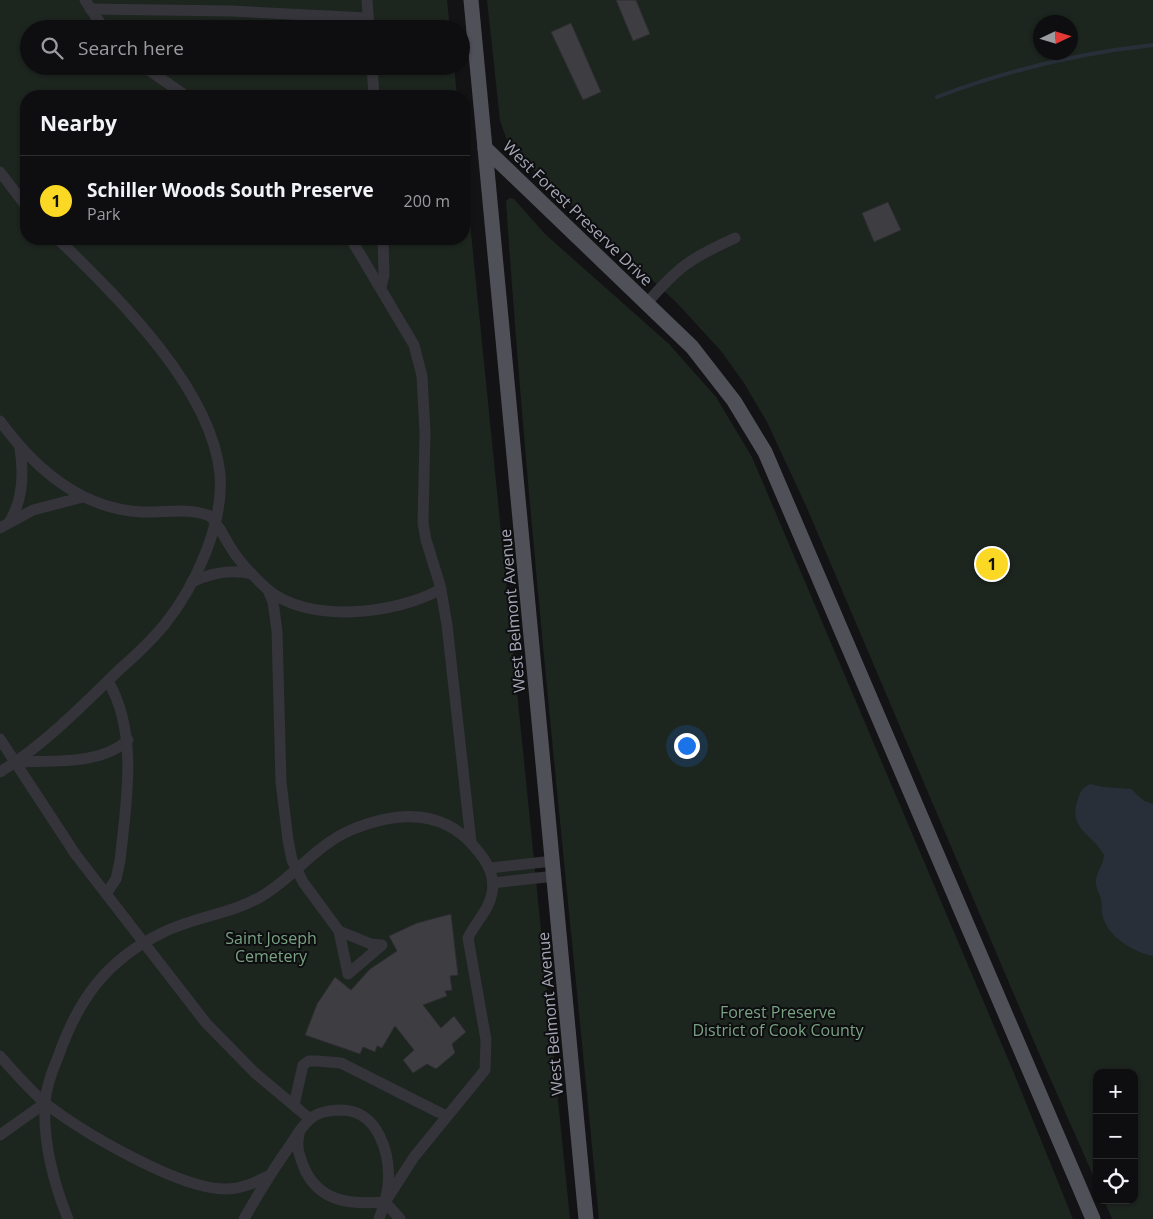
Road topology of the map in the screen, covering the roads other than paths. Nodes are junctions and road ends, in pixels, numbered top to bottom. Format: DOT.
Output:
graph roads {
  1 [pos="366,0"];
  2 [pos="471,0"];
  3 [pos="88,5"];
  4 [pos="231,6"];
  5 [pos="98,20"];
  6 [pos="338,20"];
  7 [pos="368,20"];
  8 [pos="156,75"];
  9 [pos="373,75"];
  10 [pos="177,90"];
  11 [pos="374,90"];
  12 [pos="485,148"];
  13 [pos="0,172"];
  14 [pos="20,198"];
  15 [pos="735,238"];
  16 [pos="64,245"];
  17 [pos="355,245"];
  18 [pos="383,245"];
  19 [pos="382,287"];
  20 [pos="647,303"];
  21 [pos="0,421"];
  22 [pos="20,449"];
  23 [pos="83,497"];
  24 [pos="10,521"];
  25 [pos="214,521"];
  26 [pos="0,528"];
  27 [pos="252,574"];
  28 [pos="192,582"];
  29 [pos="441,589"];
  30 [pos="268,590"];
  31 [pos="108,681"];
  32 [pos="0,739"];
  33 [pos="128,740"];
  34 [pos="16,762"];
  35 [pos="0,772"];
  36 [pos="471,842"];
  37 [pos="553,861"];
  38 [pos="490,868"];
  39 [pos="296,870"];
  40 [pos="555,876"];
  41 [pos="493,884"];
  42 [pos="106,894"];
  43 [pos="339,931"];
  44 [pos="143,943"];
  45 [pos="0,1056"];
  46 [pos="45,1103"];
  47 [pos="294,1105"];
  48 [pos="446,1116"];
  49 [pos="310,1119"];
  50 [pos="300,1132"];
  51 [pos="0,1135"];
  52 [pos="268,1176"];
  53 [pos="385,1202"];
  54 [pos="68,1219"];
  55 [pos="244,1219"];
  56 [pos="379,1219"];
  57 [pos="400,1219"];
  58 [pos="586,1219"];
  59 [pos="1093,1219"];
  1 -- 7 [label="lane"];
  2 -- 12 [label="main road, West Belmont Avenue"];
  3 -- 4 [label="lane"];
  3 -- 5 [label="lane"];
  4 -- 6 [label="lane"];
  8 -- 10 [label="lane"];
  9 -- 11 [label="lane"];
  12 -- 20 [label="main road, West Forest Preserve Drive"];
  12 -- 37 [label="main road, West Belmont Avenue"];
  13 -- 14 [label="lane"];
  15 -- 20 [label="lane"];
  16 -- 25 [label="lane"];
  17 -- 19 [label="lane"];
  18 -- 19 [label="lane"];
  19 -- 29 [label="lane"];
  20 -- 59 [label="main road, West Forest Preserve Drive"];
  21 -- 22 [label="lane"];
  22 -- 23 [label="lane"];
  22 -- 24 [label="lane"];
  23 -- 24 [label="lane"];
  23 -- 25 [label="lane"];
  24 -- 26 [label="lane"];
  25 -- 27 [label="lane"];
  25 -- 28 [label="lane"];
  27 -- 28 [label="lane"];
  27 -- 30 [label="lane"];
  28 -- 31 [label="lane"];
  29 -- 30 [label="lane"];
  29 -- 36 [label="lane"];
  30 -- 39 [label="lane"];
  31 -- 33 [label="lane"];
  31 -- 34 [label="lane"];
  32 -- 34 [label="lane"];
  33 -- 34 [label="lane"];
  33 -- 42 [label="lane"];
  34 -- 35 [label="lane"];
  34 -- 42 [label="lane"];
  36 -- 38 [label="lane"];
  36 -- 39 [label="lane"];
  37 -- 38 [label="lane"];
  37 -- 40 [label="main road, West Belmont Avenue"];
  38 -- 41 [label="lane"];
  39 -- 43 [label="lane"];
  39 -- 44 [label="lane"];
  40 -- 41 [label="lane"];
  40 -- 58 [label="main road, West Belmont Avenue"];
  41 -- 48 [label="lane"];
  42 -- 44 [label="lane"];
  44 -- 46 [label="lane"];
  44 -- 47 [label="lane"];
  45 -- 46 [label="lane"];
  46 -- 51 [label="lane"];
  46 -- 52 [label="lane"];
  46 -- 54 [label="lane"];
  47 -- 48 [label="lane"];
  47 -- 49 [label="lane"];
  48 -- 53 [label="lane"];
  49 -- 50 [label="lane"];
  49 -- 53 [label="lane"];
  50 -- 52 [label="lane"];
  50 -- 53 [label="lane"];
  52 -- 55 [label="lane"];
  53 -- 56 [label="lane"];
  53 -- 57 [label="lane"];
}
